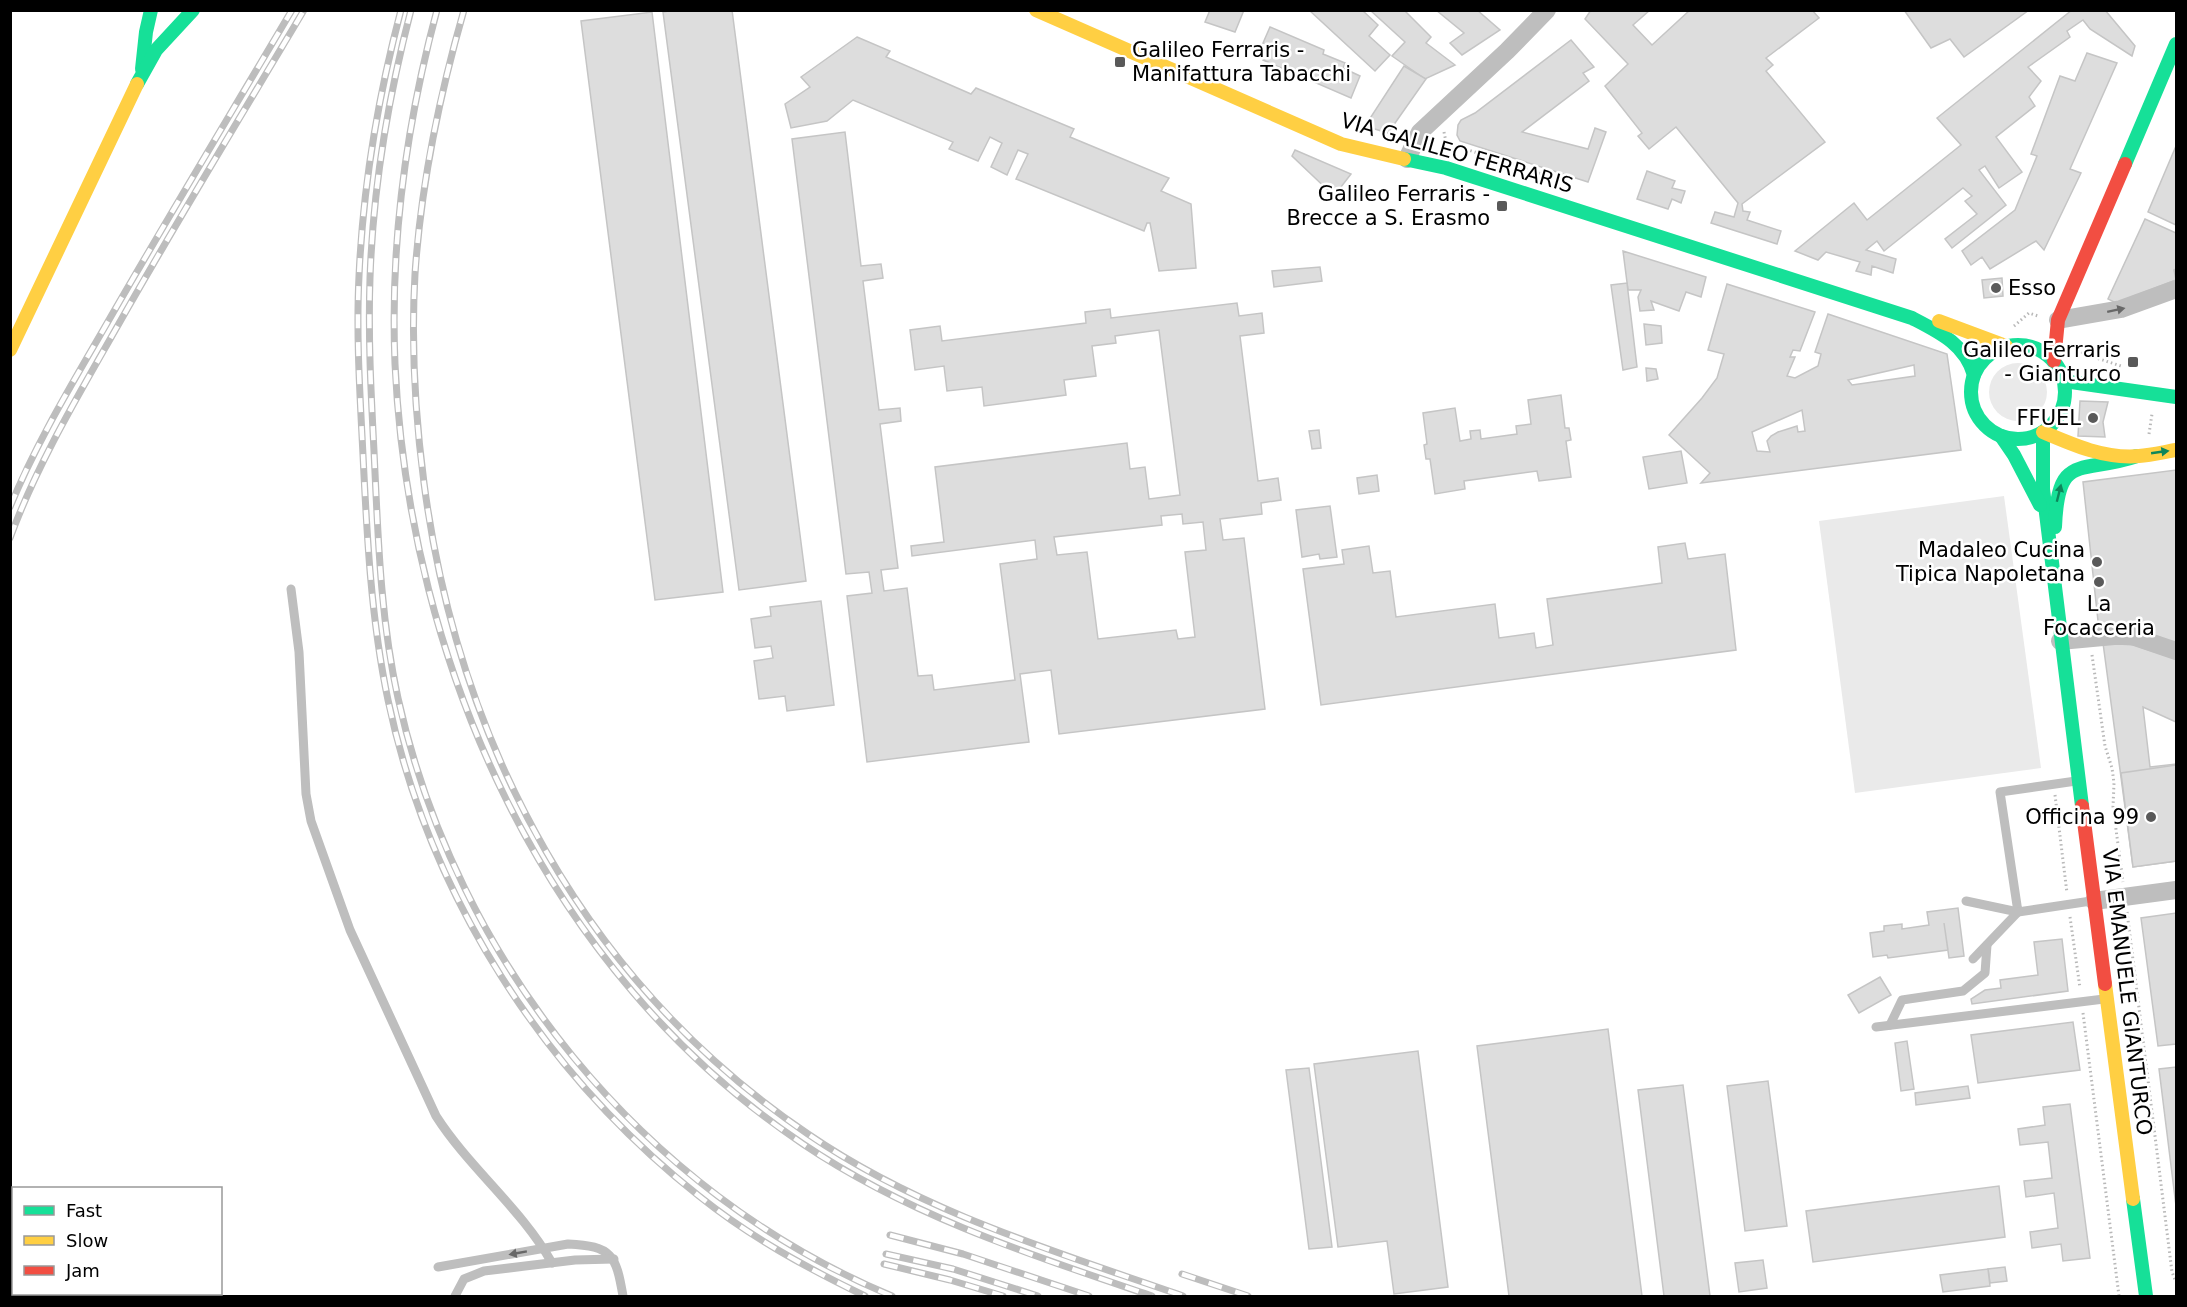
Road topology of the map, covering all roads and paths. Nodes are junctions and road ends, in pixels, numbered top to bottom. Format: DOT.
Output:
graph roads {
  1 [pos="151,10"];
  2 [pos="193,10"];
  3 [pos="1036,10"];
  4 [pos="1547,10"];
  5 [pos="182,17"];
  6 [pos="164,20"];
  7 [pos="2176,44"];
  8 [pos="156,50"];
  9 [pos="142,74"];
  10 [pos="1443,128"];
  11 [pos="1407,159"];
  12 [pos="1571,184"];
  13 [pos="2176,289"];
  14 [pos="1912,318"];
  15 [pos="2043,333"];
  16 [pos="2077,343"];
  17 [pos="2006,346"];
  18 [pos="10,350"];
  19 [pos="2054,361"];
  20 [pos="2125,367"];
  21 [pos="1974,375"];
  22 [pos="2064,381"];
  23 [pos="2173,398"];
  24 [pos="2154,405"];
  25 [pos="2043,432"];
  26 [pos="2001,436"];
  27 [pos="2147,442"];
  28 [pos="2176,450"];
  29 [pos="2137,456"];
  30 [pos="2045,515"];
  31 [pos="2053,572"];
  32 [pos="291,590"];
  33 [pos="2060,641"];
  34 [pos="2176,651"];
  35 [pos="2094,665"];
  36 [pos="2078,780"];
  37 [pos="2054,784"];
  38 [pos="2122,876"];
  39 [pos="2176,890"];
  40 [pos="1966,901"];
  41 [pos="2094,901"];
  42 [pos="2069,904"];
  43 [pos="2018,912"];
  44 [pos="2127,912"];
  45 [pos="1987,945"];
  46 [pos="1973,959"];
  47 [pos="2080,990"];
  48 [pos="2107,999"];
  49 [pos="2084,1018"];
  50 [pos="1890,1025"];
  51 [pos="1876,1027"];
  52 [pos="544,1248"];
  53 [pos="614,1259"];
  54 [pos="552,1263"];
  55 [pos="438,1267"];
  56 [pos="2176,1282"];
  57 [pos="455,1296"];
  58 [pos="623,1296"];
  59 [pos="2119,1296"];
  60 [pos="2146,1296"];
  1 -- 9 [label="main road"];
  2 -- 5 [label="main road"];
  3 -- 11 [label="main road, VIA GALILEO FERRARIS"];
  4 -- 11 [label="street"];
  5 -- 8 [label="main road"];
  6 -- 8 [label="main road"];
  7 -- 15 [label="main road"];
  8 -- 9 [label="main road"];
  9 -- 18 [label="main road"];
  10 -- 12 [label="path"];
  11 -- 14 [label="main road, VIA GALILEO FERRARIS"];
  15 -- 13 [label="street, one-way"];
  14 -- 17 [label="main road, VIA GALILEO FERRARIS"];
  14 -- 21 [label="main road, VIA GALILEO FERRARIS"];
  15 -- 17 [label="main road"];
  15 -- 19 [label="main road"];
  15 -- 19 [label="main road"];
  16 -- 20 [label="path"];
  17 -- 21 [label="main road"];
  19 -- 22 [label="main road"];
  21 -- 26 [label="main road"];
  22 -- 23 [label="main road"];
  22 -- 25 [label="main road"];
  24 -- 27 [label="path"];
  25 -- 26 [label="main road"];
  25 -- 29 [label="main road"];
  25 -- 30 [label="main road, VIA EMANUELE GIANTURCO"];
  26 -- 30 [label="main road, VIA EMANUELE GIANTURCO"];
  29 -- 28 [label="main road, one-way"];
  31 -- 29 [label="main road, one-way"];
  30 -- 31 [label="main road, VIA EMANUELE GIANTURCO"];
  31 -- 33 [label="main road, VIA EMANUELE GIANTURCO"];
  32 -- 52 [label="lane"];
  33 -- 34 [label="street"];
  33 -- 36 [label="main road, VIA EMANUELE GIANTURCO"];
  35 -- 38 [label="path"];
  36 -- 37 [label="lane"];
  36 -- 41 [label="main road, VIA EMANUELE GIANTURCO"];
  37 -- 42 [label="path"];
  37 -- 43 [label="lane"];
  39 -- 41 [label="street"];
  40 -- 43 [label="lane"];
  41 -- 42 [label="lane"];
  41 -- 48 [label="main road, VIA EMANUELE GIANTURCO"];
  42 -- 43 [label="lane"];
  42 -- 47 [label="path"];
  43 -- 45 [label="lane"];
  44 -- 56 [label="path"];
  45 -- 46 [label="lane"];
  45 -- 50 [label="lane"];
  48 -- 50 [label="lane"];
  48 -- 60 [label="main road, VIA EMANUELE GIANTURCO"];
  49 -- 59 [label="path"];
  50 -- 51 [label="lane"];
  52 -- 53 [label="lane"];
  52 -- 54 [label="lane"];
  52 -- 55 [label="lane, one-way"];
  53 -- 54 [label="lane"];
  53 -- 58 [label="lane"];
  54 -- 57 [label="lane"];
}
